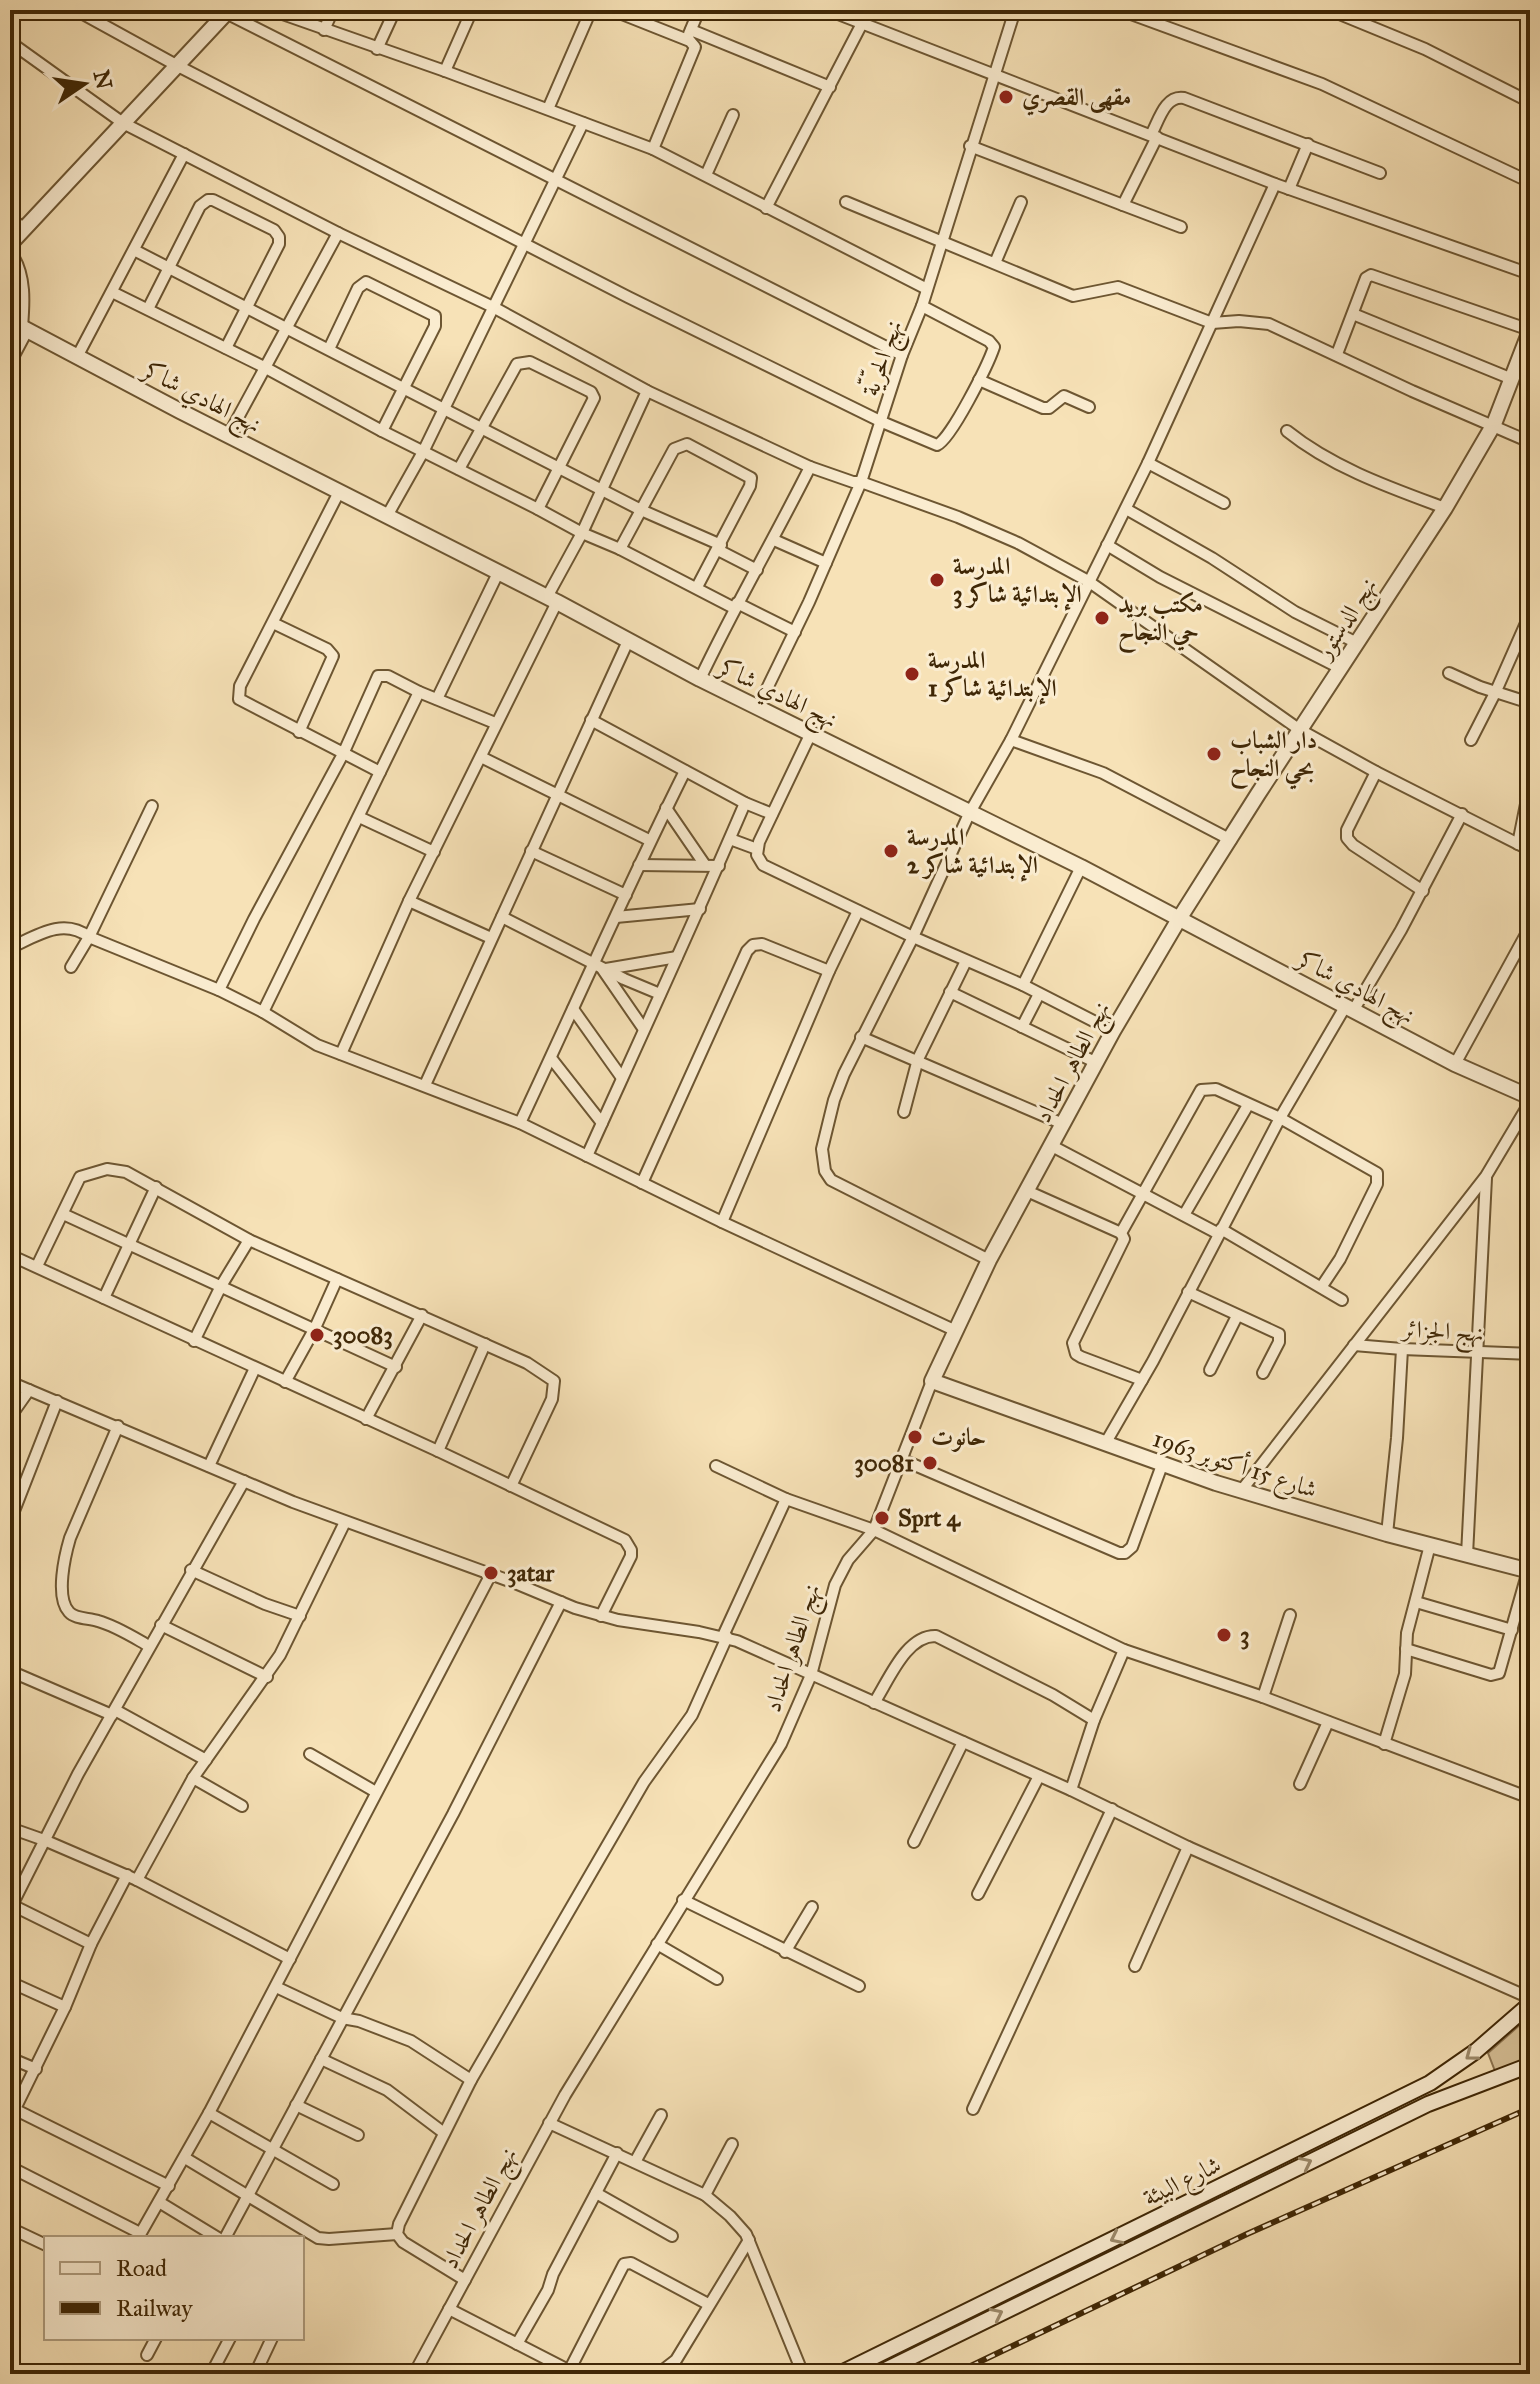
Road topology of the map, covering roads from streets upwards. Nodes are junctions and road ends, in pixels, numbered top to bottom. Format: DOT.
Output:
graph roads {
  1 [pos="76,10"];
  2 [pos="271,10"];
  3 [pos="333,10"];
  4 [pos="395,10"];
  5 [pos="472,10"];
  6 [pos="591,10"];
  7 [pos="612,10"];
  8 [pos="699,10"];
  9 [pos="828,10"];
  10 [pos="869,10"];
  11 [pos="1015,10"];
  12 [pos="1120,10"];
  13 [pos="1330,10"];
  14 [pos="228,12"];
  15 [pos="864,24"];
  16 [pos="324,30"];
  17 [pos="688,35"];
  18 [pos="10,42"];
  19 [pos="377,49"];
  20 [pos="176,65"];
  21 [pos="445,71"];
  22 [pos="995,75"];
  23 [pos="830,87"];
  24 [pos="1530,102"];
  25 [pos="548,109"];
  26 [pos="733,115"];
  27 [pos="123,123"];
  28 [pos="583,123"];
  29 [pos="1154,136"];
  30 [pos="1308,144"];
  31 [pos="970,146"];
  32 [pos="653,149"];
  33 [pos="184,154"];
  34 [pos="1380,173"];
  35 [pos="706,175"];
  36 [pos="555,179"];
  37 [pos="1530,182"];
  38 [pos="1275,184"];
  39 [pos="1289,189"];
  40 [pos="846,202"];
  41 [pos="1021,202"];
  42 [pos="1123,205"];
  43 [pos="766,208"];
  44 [pos="10,219"];
  45 [pos="1181,227"];
  46 [pos="24,228"];
  47 [pos="338,233"];
  48 [pos="942,243"];
  49 [pos="10,244"];
  50 [pos="525,245"];
  51 [pos="134,250"];
  52 [pos="10,255"];
  53 [pos="995,263"];
  54 [pos="171,268"];
  55 [pos="1530,274"];
  56 [pos="927,289"];
  57 [pos="112,292"];
  58 [pos="922,306"];
  59 [pos="493,307"];
  60 [pos="246,308"];
  61 [pos="148,309"];
  62 [pos="1353,314"];
  63 [pos="1212,323"];
  64 [pos="19,326"];
  65 [pos="286,329"];
  66 [pos="1530,330"];
  67 [pos="226,348"];
  68 [pos="329,349"];
  69 [pos="1337,354"];
  70 [pos="902,355"];
  71 [pos="77,357"];
  72 [pos="10,363"];
  73 [pos="266,368"];
  74 [pos="1512,379"];
  75 [pos="979,380"];
  76 [pos="403,388"];
  77 [pos="647,391"];
  78 [pos="443,407"];
  79 [pos="1089,407"];
  80 [pos="882,422"];
  81 [pos="1494,424"];
  82 [pos="483,428"];
  83 [pos="382,431"];
  84 [pos="1287,431"];
  85 [pos="228,436"];
  86 [pos="1530,442"];
  87 [pos="423,452"];
  88 [pos="1148,463"];
  89 [pos="559,467"];
  90 [pos="810,467"];
  91 [pos="459,469"];
  92 [pos="861,482"];
  93 [pos="600,489"];
  94 [pos="339,492"];
  95 [pos="1224,503"];
  96 [pos="1445,508"];
  97 [pos="538,509"];
  98 [pos="1126,509"];
  99 [pos="641,510"];
  100 [pos="387,516"];
  101 [pos="582,533"];
  102 [pos="774,540"];
  103 [pos="1107,545"];
  104 [pos="719,548"];
  105 [pos="620,549"];
  106 [pos="826,563"];
  107 [pos="757,570"];
  108 [pos="498,573"];
  109 [pos="1088,581"];
  110 [pos="697,587"];
  111 [pos="552,600"];
  112 [pos="735,605"];
  113 [pos="1530,614"];
  114 [pos="273,623"];
  115 [pos="795,632"];
  116 [pos="628,641"];
  117 [pos="1357,643"];
  118 [pos="1340,668"];
  119 [pos="1449,673"];
  120 [pos="700,679"];
  121 [pos="1496,691"];
  122 [pos="419,692"];
  123 [pos="437,699"];
  124 [pos="1530,703"];
  125 [pos="758,707"];
  126 [pos="591,720"];
  127 [pos="495,723"];
  128 [pos="1300,730"];
  129 [pos="299,732"];
  130 [pos="811,733"];
  131 [pos="1011,740"];
  132 [pos="1471,740"];
  133 [pos="343,754"];
  134 [pos="481,757"];
  135 [pos="685,771"];
  136 [pos="380,772"];
  137 [pos="1376,772"];
  138 [pos="1530,784"];
  139 [pos="557,794"];
  140 [pos="745,803"];
  141 [pos="152,806"];
  142 [pos="666,808"];
  143 [pos="772,814"];
  144 [pos="969,814"];
  145 [pos="1462,814"];
  146 [pos="359,817"];
  147 [pos="730,839"];
  148 [pos="649,840"];
  149 [pos="1231,840"];
  150 [pos="1518,844"];
  151 [pos="757,849"];
  152 [pos="1530,850"];
  153 [pos="531,851"];
  154 [pos="434,852"];
  155 [pos="639,865"];
  156 [pos="705,865"];
  157 [pos="719,866"];
  158 [pos="1081,867"];
  159 [pos="1423,891"];
  160 [pos="626,895"];
  161 [pos="409,901"];
  162 [pos="700,909"];
  163 [pos="858,911"];
  164 [pos="502,917"];
  165 [pos="616,917"];
  166 [pos="1179,919"];
  167 [pos="1530,927"];
  168 [pos="89,937"];
  169 [pos="913,937"];
  170 [pos="491,938"];
  171 [pos="10,948"];
  172 [pos="677,957"];
  173 [pos="966,961"];
  174 [pos="71,967"];
  175 [pos="601,967"];
  176 [pos="829,971"];
  177 [pos="1023,985"];
  178 [pos="219,990"];
  179 [pos="950,992"];
  180 [pos="660,994"];
  181 [pos="1039,994"];
  182 [pos="573,1009"];
  183 [pos="1349,1009"];
  184 [pos="263,1012"];
  185 [pos="1022,1027"];
  186 [pos="643,1028"];
  187 [pos="1113,1031"];
  188 [pos="861,1037"];
  189 [pos="341,1054"];
  190 [pos="551,1058"];
  191 [pos="918,1059"];
  192 [pos="1097,1063"];
  193 [pos="1455,1064"];
  194 [pos="622,1078"];
  195 [pos="425,1085"];
  196 [pos="1530,1099"];
  197 [pos="1248,1105"];
  198 [pos="904,1112"];
  199 [pos="1280,1118"];
  200 [pos="520,1123"];
  201 [pos="602,1123"];
  202 [pos="1063,1124"];
  203 [pos="1052,1146"];
  204 [pos="587,1156"];
  205 [pos="1486,1176"];
  206 [pos="642,1183"];
  207 [pos="156,1187"];
  208 [pos="1027,1191"];
  209 [pos="1143,1195"];
  210 [pos="63,1214"];
  211 [pos="1184,1215"];
  212 [pos="722,1222"];
  213 [pos="1220,1232"];
  214 [pos="1121,1233"];
  215 [pos="249,1240"];
  216 [pos="128,1244"];
  217 [pos="10,1255"];
  218 [pos="989,1260"];
  219 [pos="37,1266"];
  220 [pos="337,1279"];
  221 [pos="221,1286"];
  222 [pos="1322,1286"];
  223 [pos="1188,1292"];
  224 [pos="104,1298"];
  225 [pos="1342,1300"];
  226 [pos="422,1315"];
  227 [pos="1237,1316"];
  228 [pos="315,1328"];
  229 [pos="954,1330"];
  230 [pos="194,1341"];
  231 [pos="485,1344"];
  232 [pos="1354,1345"];
  233 [pos="1402,1349"];
  234 [pos="1476,1353"];
  235 [pos="1530,1354"];
  236 [pos="396,1367"];
  237 [pos="255,1368"];
  238 [pos="1210,1370"];
  239 [pos="1263,1373"];
  240 [pos="1142,1380"];
  241 [pos="932,1381"];
  242 [pos="10,1382"];
  243 [pos="285,1382"];
  244 [pos="29,1390"];
  245 [pos="57,1401"];
  246 [pos="10,1417"];
  247 [pos="366,1419"];
  248 [pos="118,1426"];
  249 [pos="1105,1444"];
  250 [pos="438,1451"];
  251 [pos="903,1460"];
  252 [pos="1162,1465"];
  253 [pos="209,1466"];
  254 [pos="716,1466"];
  255 [pos="244,1481"];
  256 [pos="511,1486"];
  257 [pos="1241,1491"];
  258 [pos="786,1499"];
  259 [pos="14,1511"];
  260 [pos="345,1522"];
  261 [pos="874,1530"];
  262 [pos="1387,1534"];
  263 [pos="1430,1545"];
  264 [pos="1467,1555"];
  265 [pos="191,1570"];
  266 [pos="1529,1571"];
  267 [pos="491,1574"];
  268 [pos="561,1602"];
  269 [pos="1416,1602"];
  270 [pos="1290,1615"];
  271 [pos="300,1616"];
  272 [pos="601,1616"];
  273 [pos="161,1625"];
  274 [pos="1512,1630"];
  275 [pos="725,1637"];
  276 [pos="149,1646"];
  277 [pos="1406,1649"];
  278 [pos="1124,1650"];
  279 [pos="10,1671"];
  280 [pos="811,1675"];
  281 [pos="267,1677"];
  282 [pos="1263,1697"];
  283 [pos="874,1703"];
  284 [pos="113,1713"];
  285 [pos="1094,1720"];
  286 [pos="1328,1722"];
  287 [pos="963,1742"];
  288 [pos="1384,1744"];
  289 [pos="310,1754"];
  290 [pos="206,1760"];
  291 [pos="1039,1776"];
  292 [pos="193,1778"];
  293 [pos="1300,1784"];
  294 [pos="1071,1790"];
  295 [pos="376,1792"];
  296 [pos="1530,1798"];
  297 [pos="242,1806"];
  298 [pos="1112,1809"];
  299 [pos="10,1828"];
  300 [pos="44,1840"];
  301 [pos="914,1842"];
  302 [pos="1188,1847"];
  303 [pos="132,1878"];
  304 [pos="978,1894"];
  305 [pos="683,1900"];
  306 [pos="11,1907"];
  307 [pos="812,1907"];
  308 [pos="91,1944"];
  309 [pos="657,1944"];
  310 [pos="785,1952"];
  311 [pos="290,1959"];
  312 [pos="1135,1966"];
  313 [pos="717,1979"];
  314 [pos="10,1982"];
  315 [pos="859,1986"];
  316 [pos="276,1987"];
  317 [pos="1530,2001"];
  318 [pos="65,2007"];
  319 [pos="342,2018"];
  320 [pos="10,2058"];
  321 [pos="321,2059"];
  322 [pos="1530,2065"];
  323 [pos="36,2069"];
  324 [pos="471,2080"];
  325 [pos="296,2105"];
  326 [pos="973,2109"];
  327 [pos="209,2113"];
  328 [pos="1373,2113"];
  329 [pos="12,2114"];
  330 [pos="661,2115"];
  331 [pos="549,2123"];
  332 [pos="1380,2128"];
  333 [pos="444,2133"];
  334 [pos="358,2135"];
  335 [pos="732,2144"];
  336 [pos="273,2148"];
  337 [pos="617,2153"];
  338 [pos="185,2158"];
  339 [pos="635,2162"];
  340 [pos="1271,2162"];
  341 [pos="10,2167"];
  342 [pos="1279,2177"];
  343 [pos="333,2184"];
  344 [pos="169,2186"];
  345 [pos="596,2193"];
  346 [pos="705,2195"];
  347 [pos="248,2196"];
  348 [pos="1210,2201"];
  349 [pos="159,2202"];
  350 [pos="1168,2221"];
  351 [pos="10,2228"];
  352 [pos="397,2234"];
  353 [pos="139,2236"];
  354 [pos="215,2236"];
  355 [pos="226,2236"];
  356 [pos="672,2236"];
  357 [pos="749,2240"];
  358 [pos="44,2244"];
  359 [pos="1087,2253"];
  360 [pos="1093,2267"];
  361 [pos="1066,2272"];
  362 [pos="465,2280"];
  363 [pos="708,2304"];
  364 [pos="449,2309"];
  365 [pos="961,2315"];
  366 [pos="967,2329"];
  367 [pos="911,2339"];
  368 [pos="155,2340"];
  369 [pos="229,2340"];
  370 [pos="271,2340"];
  371 [pos="517,2344"];
  372 [pos="919,2354"];
  373 [pos="147,2355"];
  374 [pos="862,2369"];
  375 [pos="572,2372"];
  376 [pos="211,2374"];
  377 [pos="255,2374"];
  378 [pos="414,2374"];
  379 [pos="658,2374"];
  380 [pos="803,2374"];
  381 [pos="839,2374"];
  382 [pos="877,2374"];
  1 -- 20 [label="street"];
  2 -- 16 [label="street"];
  3 -- 16 [label="street"];
  4 -- 19 [label="street"];
  5 -- 21 [label="street"];
  6 -- 25 [label="street"];
  7 -- 17 [label="street"];
  8 -- 17 [label="street"];
  9 -- 15 [label="street"];
  10 -- 15 [label="street"];
  11 -- 22 [label="street, نهج الحرّيّة"];
  12 -- 37 [label="street"];
  13 -- 24 [label="street"];
  14 -- 20 [label="street"];
  14 -- 36 [label="street"];
  15 -- 22 [label="street"];
  15 -- 23 [label="street"];
  16 -- 19 [label="street"];
  17 -- 23 [label="street"];
  17 -- 32 [label="street"];
  18 -- 27 [label="street"];
  19 -- 21 [label="street"];
  20 -- 27 [label="street"];
  20 -- 50 [label="street"];
  21 -- 25 [label="street"];
  22 -- 29 [label="street"];
  22 -- 31 [label="street, نهج الحرّيّة"];
  23 -- 43 [label="street"];
  25 -- 28 [label="street"];
  26 -- 35 [label="street"];
  27 -- 33 [label="street"];
  27 -- 46 [label="street"];
  28 -- 32 [label="street"];
  28 -- 36 [label="street"];
  29 -- 30 [label="street"];
  29 -- 38 [label="street"];
  29 -- 42 [label="street"];
  30 -- 34 [label="street"];
  30 -- 39 [label="street"];
  31 -- 42 [label="street"];
  31 -- 48 [label="street, نهج الحرّيّة"];
  32 -- 35 [label="street"];
  33 -- 47 [label="street"];
  33 -- 51 [label="street"];
  35 -- 43 [label="street"];
  36 -- 50 [label="street"];
  36 -- 70 [label="street"];
  38 -- 39 [label="street"];
  38 -- 63 [label="street"];
  39 -- 55 [label="street"];
  40 -- 48 [label="street"];
  41 -- 53 [label="street"];
  42 -- 45 [label="street"];
  43 -- 56 [label="street"];
  44 -- 46 [label="street"];
  46 -- 49 [label="street"];
  47 -- 59 [label="street"];
  47 -- 65 [label="street"];
  48 -- 53 [label="street"];
  48 -- 56 [label="street, نهج الحرّيّة"];
  50 -- 59 [label="street"];
  50 -- 80 [label="street"];
  51 -- 54 [label="street"];
  51 -- 57 [label="street"];
  52 -- 64 [label="street"];
  53 -- 63 [label="street"];
  54 -- 60 [label="street"];
  54 -- 60 [label="street"];
  54 -- 61 [label="street"];
  56 -- 58 [label="street, نهج الحرّيّة"];
  57 -- 61 [label="street"];
  57 -- 71 [label="street"];
  58 -- 70 [label="street, نهج الحرّيّة"];
  58 -- 75 [label="street"];
  59 -- 77 [label="street"];
  59 -- 78 [label="street"];
  60 -- 65 [label="street"];
  60 -- 67 [label="street"];
  61 -- 67 [label="street"];
  62 -- 66 [label="street"];
  62 -- 69 [label="street"];
  62 -- 74 [label="street"];
  63 -- 69 [label="street"];
  63 -- 88 [label="street"];
  64 -- 71 [label="street, نهج الهادي شاكر"];
  64 -- 72 [label="street"];
  65 -- 68 [label="street"];
  65 -- 73 [label="street"];
  66 -- 74 [label="street, نهج الدستور"];
  67 -- 73 [label="street"];
  68 -- 76 [label="street"];
  68 -- 76 [label="street"];
  69 -- 81 [label="street"];
  70 -- 80 [label="street, نهج الحرّيّة"];
  71 -- 85 [label="street, نهج الهادي شاكر"];
  73 -- 83 [label="street"];
  73 -- 85 [label="street"];
  74 -- 81 [label="street, نهج الدستور"];
  75 -- 79 [label="street"];
  75 -- 80 [label="street"];
  76 -- 78 [label="street"];
  76 -- 83 [label="street"];
  77 -- 90 [label="street"];
  77 -- 93 [label="street"];
  78 -- 82 [label="street"];
  78 -- 87 [label="street"];
  80 -- 92 [label="street, نهج الحرّيّة"];
  81 -- 86 [label="street"];
  81 -- 96 [label="street, نهج الدستور"];
  82 -- 89 [label="street"];
  82 -- 89 [label="street"];
  82 -- 91 [label="street"];
  83 -- 87 [label="street"];
  84 -- 96 [label="street"];
  85 -- 94 [label="street, نهج الهادي شاكر"];
  87 -- 91 [label="street"];
  87 -- 100 [label="street"];
  88 -- 95 [label="street"];
  88 -- 98 [label="street"];
  89 -- 93 [label="street"];
  89 -- 97 [label="street"];
  90 -- 92 [label="street"];
  90 -- 102 [label="street"];
  91 -- 97 [label="street"];
  92 -- 106 [label="street, نهج الحرّيّة"];
  92 -- 109 [label="street"];
  93 -- 99 [label="street"];
  93 -- 101 [label="street"];
  94 -- 100 [label="street, نهج الهادي شاكر"];
  94 -- 114 [label="street"];
  96 -- 117 [label="street, نهج الدستور"];
  97 -- 101 [label="street"];
  98 -- 103 [label="street"];
  98 -- 117 [label="street"];
  99 -- 104 [label="street"];
  99 -- 104 [label="street"];
  99 -- 105 [label="street"];
  100 -- 108 [label="street, نهج الهادي شاكر"];
  101 -- 105 [label="street"];
  101 -- 111 [label="street"];
  102 -- 106 [label="street"];
  102 -- 107 [label="street"];
  103 -- 109 [label="street"];
  103 -- 118 [label="street"];
  104 -- 107 [label="street"];
  104 -- 110 [label="street"];
  105 -- 110 [label="street"];
  106 -- 115 [label="street, نهج الحرّيّة"];
  107 -- 112 [label="street"];
  108 -- 111 [label="street, نهج الهادي شاكر"];
  108 -- 123 [label="street"];
  109 -- 128 [label="street"];
  109 -- 131 [label="street"];
  110 -- 112 [label="street"];
  111 -- 116 [label="street, نهج الهادي شاكر"];
  111 -- 127 [label="street"];
  112 -- 115 [label="street"];
  112 -- 120 [label="street"];
  113 -- 121 [label="street"];
  114 -- 129 [label="street"];
  114 -- 129 [label="street"];
  115 -- 125 [label="street, نهج الحرّيّة"];
  116 -- 120 [label="street, نهج الهادي شاكر"];
  116 -- 126 [label="street"];
  117 -- 118 [label="street, نهج الدستور"];
  118 -- 128 [label="street, نهج الدستور"];
  119 -- 121 [label="street"];
  120 -- 125 [label="street, نهج الهادي شاكر"];
  121 -- 124 [label="street"];
  121 -- 132 [label="street"];
  122 -- 123 [label="street"];
  122 -- 133 [label="street"];
  122 -- 136 [label="street"];
  123 -- 127 [label="street"];
  125 -- 130 [label="street, نهج الهادي شاكر"];
  126 -- 135 [label="street"];
  126 -- 139 [label="street"];
  127 -- 134 [label="street"];
  128 -- 137 [label="street"];
  128 -- 149 [label="street, نهج الدستور"];
  129 -- 133 [label="street"];
  130 -- 143 [label="street"];
  130 -- 144 [label="street, نهج الهادي شاكر"];
  131 -- 144 [label="street"];
  131 -- 149 [label="street"];
  133 -- 136 [label="street"];
  133 -- 178 [label="street"];
  134 -- 139 [label="street"];
  134 -- 154 [label="street"];
  135 -- 140 [label="street"];
  135 -- 142 [label="street"];
  136 -- 146 [label="street"];
  137 -- 145 [label="street"];
  137 -- 159 [label="street"];
  138 -- 150 [label="street"];
  139 -- 148 [label="street"];
  139 -- 153 [label="street"];
  140 -- 143 [label="street"];
  140 -- 147 [label="street"];
  141 -- 168 [label="street"];
  142 -- 148 [label="street"];
  142 -- 156 [label="street"];
  143 -- 151 [label="street"];
  144 -- 158 [label="street, نهج الهادي شاكر"];
  144 -- 169 [label="street"];
  145 -- 150 [label="street"];
  145 -- 159 [label="street"];
  146 -- 154 [label="street"];
  146 -- 184 [label="street"];
  147 -- 151 [label="street"];
  147 -- 157 [label="street"];
  148 -- 155 [label="street"];
  149 -- 166 [label="street, نهج الدستور"];
  150 -- 152 [label="street"];
  151 -- 163 [label="street"];
  153 -- 160 [label="street"];
  153 -- 164 [label="street"];
  154 -- 161 [label="street"];
  155 -- 156 [label="street"];
  155 -- 160 [label="street"];
  156 -- 157 [label="street"];
  157 -- 162 [label="street"];
  158 -- 166 [label="street, نهج الهادي شاكر"];
  158 -- 177 [label="street"];
  159 -- 183 [label="street"];
  160 -- 165 [label="street"];
  161 -- 170 [label="street"];
  161 -- 189 [label="street"];
  162 -- 165 [label="street"];
  162 -- 172 [label="street"];
  163 -- 169 [label="street"];
  163 -- 176 [label="street"];
  164 -- 170 [label="street"];
  164 -- 175 [label="street"];
  165 -- 175 [label="street"];
  166 -- 183 [label="street, نهج الهادي شاكر"];
  166 -- 187 [label="street, نهج الطاهر الحداد"];
  167 -- 193 [label="street"];
  168 -- 171 [label="street"];
  168 -- 174 [label="street"];
  168 -- 178 [label="street"];
  169 -- 173 [label="street"];
  169 -- 188 [label="street"];
  170 -- 195 [label="street"];
  172 -- 175 [label="street"];
  172 -- 180 [label="street"];
  173 -- 177 [label="street"];
  173 -- 179 [label="street"];
  175 -- 180 [label="street"];
  175 -- 182 [label="street"];
  175 -- 186 [label="street"];
  176 -- 206 [label="street"];
  176 -- 212 [label="street"];
  177 -- 181 [label="street"];
  178 -- 184 [label="street"];
  179 -- 185 [label="street"];
  179 -- 191 [label="street"];
  180 -- 186 [label="street"];
  181 -- 185 [label="street"];
  181 -- 187 [label="street"];
  182 -- 190 [label="street"];
  182 -- 194 [label="street"];
  183 -- 193 [label="street, نهج الهادي شاكر"];
  183 -- 199 [label="street"];
  184 -- 189 [label="street"];
  185 -- 192 [label="street"];
  186 -- 194 [label="street"];
  187 -- 192 [label="street, نهج الطاهر الحداد"];
  188 -- 191 [label="street"];
  188 -- 218 [label="street"];
  189 -- 195 [label="street"];
  190 -- 200 [label="street"];
  190 -- 201 [label="street"];
  191 -- 198 [label="street"];
  191 -- 202 [label="street"];
  192 -- 202 [label="street, نهج الطاهر الحداد"];
  193 -- 196 [label="street, نهج الهادي شاكر"];
  194 -- 201 [label="street"];
  195 -- 200 [label="street"];
  196 -- 205 [label="street"];
  197 -- 199 [label="street"];
  197 -- 209 [label="street"];
  197 -- 211 [label="street"];
  199 -- 213 [label="street"];
  199 -- 222 [label="street"];
  200 -- 204 [label="street"];
  201 -- 204 [label="street"];
  202 -- 203 [label="street, نهج الطاهر الحداد"];
  203 -- 208 [label="street, نهج الطاهر الحداد"];
  203 -- 209 [label="street"];
  204 -- 206 [label="street"];
  205 -- 232 [label="street"];
  205 -- 234 [label="street"];
  206 -- 212 [label="street"];
  207 -- 210 [label="street"];
  207 -- 215 [label="street"];
  207 -- 216 [label="street"];
  208 -- 214 [label="street"];
  208 -- 218 [label="street, نهج الطاهر الحداد"];
  209 -- 211 [label="street"];
  209 -- 214 [label="street"];
  210 -- 216 [label="street"];
  210 -- 219 [label="street"];
  211 -- 213 [label="street"];
  212 -- 229 [label="street"];
  213 -- 222 [label="street"];
  213 -- 223 [label="street"];
  214 -- 240 [label="street"];
  215 -- 220 [label="street"];
  215 -- 221 [label="street"];
  216 -- 221 [label="street"];
  216 -- 224 [label="street"];
  217 -- 219 [label="street"];
  218 -- 229 [label="street, نهج الطاهر الحداد"];
  219 -- 224 [label="street"];
  220 -- 226 [label="street"];
  220 -- 228 [label="street"];
  221 -- 228 [label="street"];
  221 -- 230 [label="street"];
  222 -- 225 [label="street"];
  223 -- 227 [label="street"];
  223 -- 240 [label="street"];
  224 -- 230 [label="street"];
  226 -- 231 [label="street"];
  226 -- 236 [label="street"];
  227 -- 238 [label="street"];
  227 -- 239 [label="street"];
  228 -- 236 [label="street"];
  228 -- 243 [label="street"];
  229 -- 241 [label="street, نهج الطاهر الحداد"];
  230 -- 237 [label="street"];
  231 -- 250 [label="street"];
  231 -- 256 [label="street"];
  232 -- 233 [label="street, نهج الجزائر"];
  232 -- 257 [label="street"];
  233 -- 234 [label="street, نهج الجزائر"];
  233 -- 262 [label="street"];
  234 -- 235 [label="street, نهج الجزائر"];
  234 -- 264 [label="street"];
  236 -- 247 [label="street"];
  237 -- 243 [label="street"];
  237 -- 253 [label="street"];
  240 -- 249 [label="street"];
  241 -- 249 [label="street, شارع 15 أكتوبر 1963"];
  241 -- 251 [label="street, نهج الطاهر الحداد"];
  242 -- 244 [label="street"];
  243 -- 247 [label="street"];
  244 -- 245 [label="street"];
  244 -- 246 [label="street"];
  245 -- 248 [label="street"];
  245 -- 259 [label="street"];
  247 -- 250 [label="street"];
  248 -- 253 [label="street"];
  248 -- 276 [label="street"];
  249 -- 252 [label="street, شارع 15 أكتوبر 1963"];
  250 -- 256 [label="street"];
  251 -- 252 [label="street"];
  251 -- 261 [label="street, نهج الطاهر الحداد"];
  252 -- 257 [label="street, شارع 15 أكتوبر 1963"];
  253 -- 255 [label="street"];
  254 -- 258 [label="street"];
  255 -- 260 [label="street"];
  255 -- 265 [label="street"];
  256 -- 272 [label="street"];
  257 -- 262 [label="street, شارع 15 أكتوبر 1963"];
  258 -- 261 [label="street"];
  258 -- 275 [label="street"];
  260 -- 267 [label="street"];
  260 -- 271 [label="street"];
  261 -- 278 [label="street"];
  261 -- 280 [label="street, نهج الطاهر الحداد"];
  262 -- 263 [label="street, شارع 15 أكتوبر 1963"];
  263 -- 264 [label="street, شارع 15 أكتوبر 1963"];
  263 -- 269 [label="street"];
  264 -- 266 [label="street, شارع 15 أكتوبر 1963"];
  265 -- 271 [label="street"];
  265 -- 273 [label="street"];
  266 -- 274 [label="street"];
  267 -- 268 [label="street"];
  267 -- 295 [label="street"];
  268 -- 272 [label="street"];
  268 -- 319 [label="street"];
  269 -- 274 [label="street"];
  269 -- 277 [label="street"];
  270 -- 282 [label="street"];
  271 -- 281 [label="street"];
  272 -- 275 [label="street"];
  273 -- 276 [label="street"];
  273 -- 281 [label="street"];
  274 -- 277 [label="street"];
  275 -- 280 [label="street"];
  275 -- 324 [label="street"];
  276 -- 284 [label="street"];
  277 -- 288 [label="street"];
  278 -- 282 [label="street"];
  278 -- 285 [label="street"];
  279 -- 284 [label="street"];
  280 -- 283 [label="street"];
  280 -- 305 [label="street, نهج الطاهر الحداد"];
  281 -- 290 [label="street"];
  282 -- 286 [label="street"];
  283 -- 285 [label="street"];
  283 -- 287 [label="street"];
  284 -- 290 [label="street"];
  284 -- 300 [label="street"];
  285 -- 294 [label="street"];
  286 -- 288 [label="street"];
  286 -- 293 [label="street"];
  287 -- 291 [label="street"];
  287 -- 301 [label="street"];
  288 -- 296 [label="street"];
  289 -- 295 [label="street"];
  290 -- 292 [label="street"];
  291 -- 294 [label="street"];
  291 -- 304 [label="street"];
  292 -- 297 [label="street"];
  292 -- 303 [label="street"];
  294 -- 298 [label="street"];
  295 -- 311 [label="street"];
  298 -- 302 [label="street"];
  298 -- 326 [label="street"];
  299 -- 300 [label="street"];
  300 -- 303 [label="street"];
  300 -- 306 [label="street"];
  302 -- 312 [label="street"];
  302 -- 317 [label="street"];
  303 -- 308 [label="street"];
  303 -- 311 [label="street"];
  305 -- 309 [label="street, نهج الطاهر الحداد"];
  305 -- 310 [label="street"];
  306 -- 308 [label="street"];
  307 -- 310 [label="street"];
  308 -- 318 [label="street"];
  309 -- 313 [label="street"];
  309 -- 331 [label="street, نهج الطاهر الحداد"];
  310 -- 315 [label="street"];
  311 -- 316 [label="street"];
  314 -- 318 [label="street"];
  316 -- 319 [label="street"];
  316 -- 327 [label="street"];
  317 -- 328 [label="street, شارع البيئة, one-way"];
  318 -- 323 [label="street"];
  319 -- 321 [label="street"];
  319 -- 324 [label="street"];
  320 -- 323 [label="street"];
  321 -- 325 [label="street"];
  321 -- 333 [label="street"];
  322 -- 332 [label="street, شارع البيئة"];
  323 -- 329 [label="street"];
  324 -- 333 [label="street"];
  325 -- 334 [label="street"];
  325 -- 336 [label="street"];
  327 -- 336 [label="street"];
  327 -- 338 [label="street"];
  328 -- 332 [label="street"];
  328 -- 340 [label="street, شارع البيئة"];
  329 -- 344 [label="street"];
  330 -- 339 [label="street"];
  331 -- 337 [label="street"];
  331 -- 362 [label="street, نهج الطاهر الحداد"];
  342 -- 332 [label="street, شارع البيئة, one-way"];
  333 -- 352 [label="street"];
  335 -- 346 [label="street"];
  336 -- 343 [label="street"];
  336 -- 347 [label="street"];
  337 -- 339 [label="street"];
  337 -- 345 [label="street"];
  338 -- 344 [label="street"];
  338 -- 347 [label="street"];
  339 -- 346 [label="street"];
  340 -- 342 [label="street"];
  340 -- 348 [label="street, شارع البيئة"];
  341 -- 353 [label="street"];
  342 -- 348 [label="street, شارع البيئة"];
  344 -- 349 [label="street"];
  345 -- 356 [label="street"];
  345 -- 371 [label="street"];
  346 -- 357 [label="street"];
  347 -- 352 [label="street"];
  347 -- 355 [label="street"];
  348 -- 350 [label="street, شارع البيئة"];
  349 -- 353 [label="street"];
  349 -- 354 [label="street"];
  350 -- 359 [label="street, شارع البيئة, one-way"];
  350 -- 360 [label="street, شارع البيئة"];
  351 -- 358 [label="street"];
  352 -- 362 [label="street"];
  357 -- 363 [label="street"];
  357 -- 380 [label="street"];
  359 -- 360 [label="street"];
  359 -- 361 [label="street, شارع البيئة"];
  360 -- 361 [label="street, شارع البيئة"];
  361 -- 365 [label="street, شارع البيئة"];
  366 -- 361 [label="street, شارع البيئة, one-way"];
  362 -- 364 [label="street, نهج الطاهر الحداد"];
  363 -- 375 [label="street"];
  363 -- 379 [label="street"];
  364 -- 371 [label="street"];
  364 -- 378 [label="street, نهج الطاهر الحداد"];
  365 -- 366 [label="street"];
  365 -- 367 [label="street, شارع البيئة"];
  366 -- 372 [label="street, شارع البيئة"];
  367 -- 372 [label="street"];
  367 -- 374 [label="street, شارع البيئة"];
  368 -- 373 [label="street"];
  369 -- 376 [label="street"];
  370 -- 377 [label="street"];
  371 -- 375 [label="street"];
  372 -- 382 [label="street, شارع البيئة"];
  374 -- 381 [label="street, شارع البيئة"];
}
